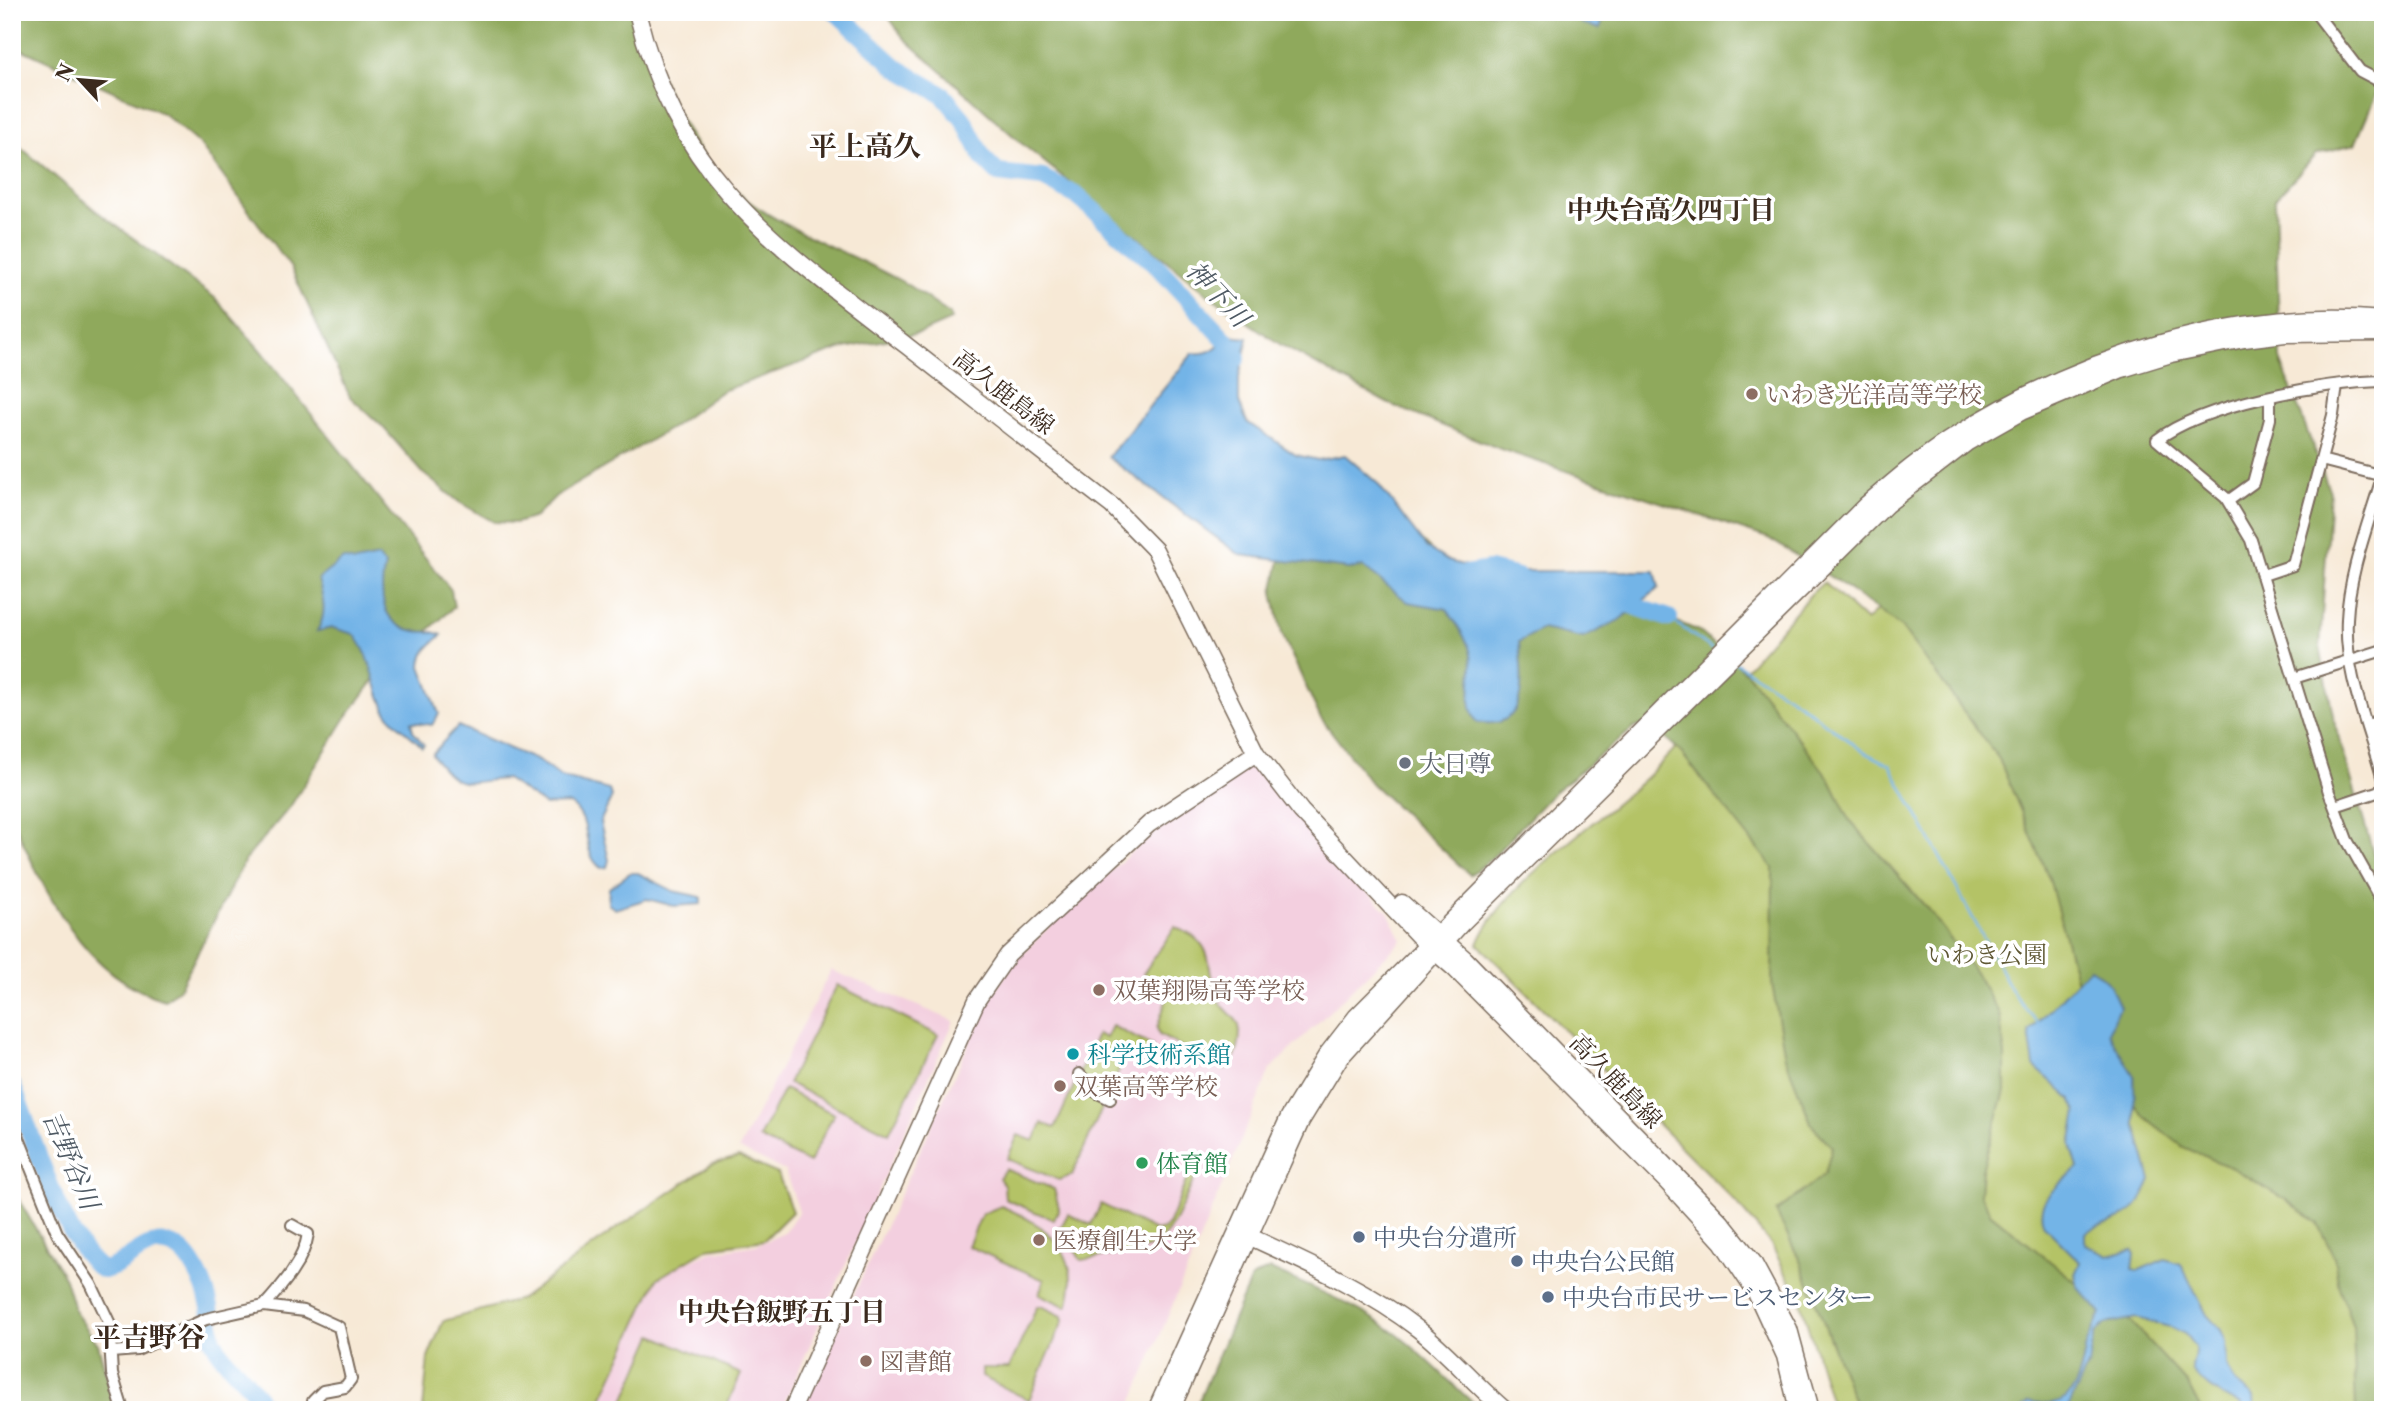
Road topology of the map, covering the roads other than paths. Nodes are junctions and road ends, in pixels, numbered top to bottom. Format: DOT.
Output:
graph roads {
  1 [pos="637,12"];
  2 [pos="2315,12"];
  3 [pos="2383,83"];
  4 [pos="2383,320"];
  5 [pos="2383,333"];
  6 [pos="2383,381"];
  7 [pos="2337,386"];
  8 [pos="2270,398"];
  9 [pos="2031,400"];
  10 [pos="2322,460"];
  11 [pos="2383,475"];
  12 [pos="2228,501"];
  13 [pos="2263,575"];
  14 [pos="2383,650"];
  15 [pos="2349,661"];
  16 [pos="2294,678"];
  17 [pos="2383,720"];
  18 [pos="2368,725"];
  19 [pos="1256,753"];
  20 [pos="2383,780"];
  21 [pos="2383,790"];
  22 [pos="2335,806"];
  23 [pos="2383,904"];
  24 [pos="1436,943"];
  25 [pos="1079,1074"];
  26 [pos="1110,1100"];
  27 [pos="14,1127"];
  28 [pos="292,1225"];
  29 [pos="1243,1234"];
  30 [pos="264,1306"];
  31 [pos="111,1352"];
  32 [pos="313,1401"];
  33 [pos="123,1410"];
  34 [pos="792,1410"];
  35 [pos="1156,1410"];
  36 [pos="1171,1410"];
  37 [pos="1505,1410"];
  38 [pos="1798,1410"];
  39 [pos="1811,1410"];
  1 -- 19 [label="street, 高久鹿島線"];
  2 -- 3 [label="street"];
  4 -- 9 [label="street"];
  5 -- 9 [label="street"];
  6 -- 7 [label="street"];
  7 -- 8 [label="street"];
  7 -- 10 [label="street"];
  8 -- 12 [label="street"];
  8 -- 12 [label="street"];
  9 -- 24 [label="street"];
  10 -- 11 [label="street"];
  10 -- 13 [label="street"];
  11 -- 15 [label="street"];
  12 -- 13 [label="street"];
  13 -- 16 [label="street"];
  14 -- 15 [label="street"];
  15 -- 16 [label="street"];
  15 -- 18 [label="street"];
  16 -- 22 [label="street"];
  17 -- 18 [label="street"];
  18 -- 20 [label="street"];
  19 -- 24 [label="street, 高久鹿島線"];
  19 -- 34 [label="street"];
  21 -- 22 [label="street"];
  22 -- 23 [label="street"];
  24 -- 29 [label="street"];
  24 -- 38 [label="street, 高久鹿島線"];
  24 -- 39 [label="street, 高久鹿島線"];
  25 -- 26 [label="street"];
  27 -- 31 [label="street"];
  28 -- 30 [label="street"];
  29 -- 35 [label="street"];
  29 -- 36 [label="street"];
  29 -- 37 [label="street"];
  30 -- 31 [label="street"];
  30 -- 32 [label="street"];
  31 -- 33 [label="street"];
}
